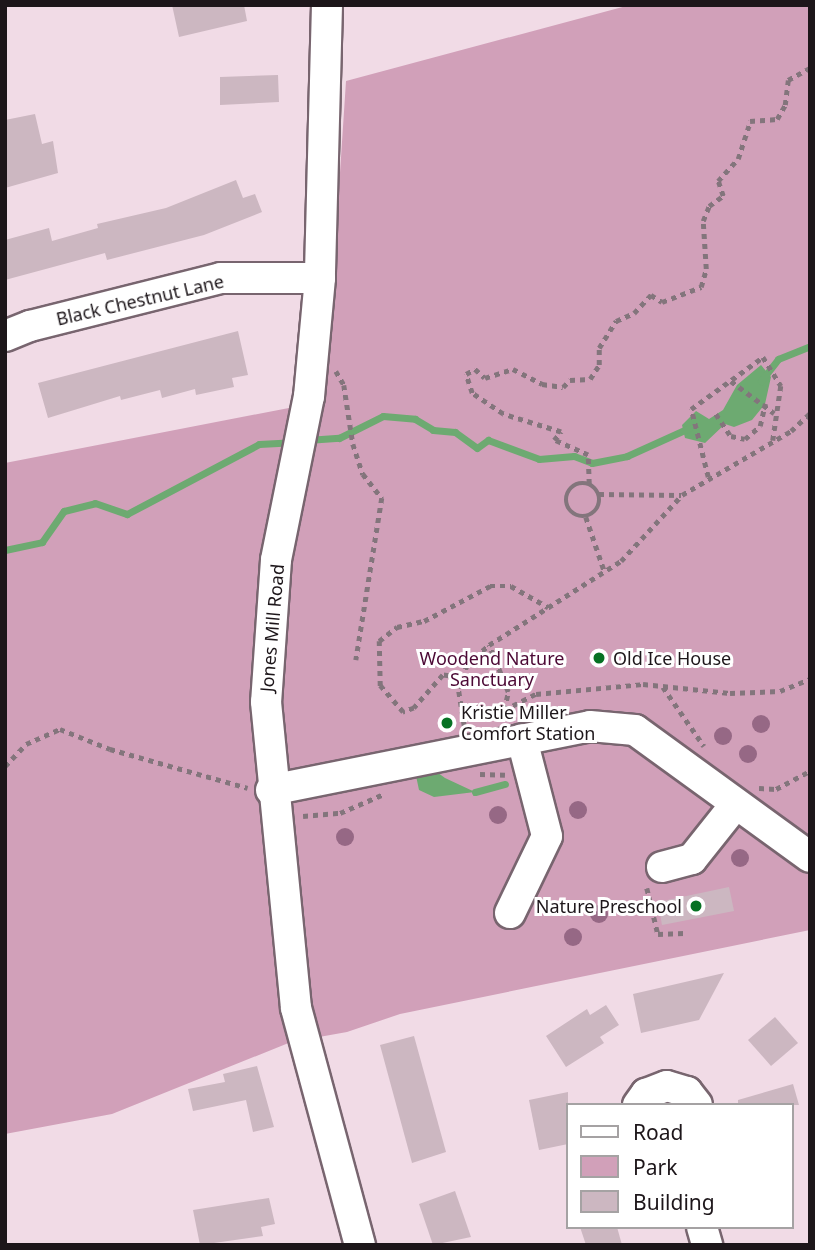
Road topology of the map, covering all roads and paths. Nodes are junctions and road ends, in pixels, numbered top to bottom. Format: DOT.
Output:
graph roads {
  1 [pos="327,5"];
  2 [pos="810,68"];
  3 [pos="320,278"];
  4 [pos="5,336"];
  5 [pos="731,381"];
  6 [pos="765,404"];
  7 [pos="775,413"];
  8 [pos="810,413"];
  9 [pos="716,414"];
  10 [pos="349,424"];
  11 [pos="772,441"];
  12 [pos="708,477"];
  13 [pos="590,484"];
  14 [pos="599,494"];
  15 [pos="682,495"];
  16 [pos="586,516"];
  17 [pos="604,570"];
  18 [pos="548,607"];
  19 [pos="489,645"];
  20 [pos="356,660"];
  21 [pos="459,677"];
  22 [pos="810,680"];
  23 [pos="663,686"];
  24 [pos="461,709"];
  25 [pos="504,710"];
  26 [pos="465,730"];
  27 [pos="522,740"];
  28 [pos="713,756"];
  29 [pos="5,766"];
  30 [pos="810,771"];
  31 [pos="265,790"];
  32 [pos="387,791"];
  33 [pos="742,796"];
  34 [pos="300,816"];
  35 [pos="810,858"];
  36 [pos="654,873"];
  37 [pos="510,913"];
  38 [pos="684,933"];
  39 [pos="639,1103"];
  40 [pos="695,1103"];
  41 [pos="360,1245"];
  1 -- 3 [label="street, Jones Mill Road"];
  2 -- 13 [label="path"];
  3 -- 4 [label="street, Black Chestnut Lane"];
  3 -- 31 [label="street, Jones Mill Road"];
  5 -- 6 [label="path"];
  5 -- 7 [label="path"];
  5 -- 12 [label="path"];
  6 -- 7 [label="path"];
  6 -- 9 [label="path"];
  7 -- 11 [label="path"];
  8 -- 11 [label="path"];
  10 -- 20 [label="path"];
  11 -- 12 [label="path"];
  12 -- 15 [label="path"];
  13 -- 14 [label="path"];
  13 -- 16 [label="path"];
  14 -- 15 [label="path"];
  14 -- 16 [label="path"];
  15 -- 17 [label="path"];
  16 -- 17 [label="path"];
  17 -- 18 [label="path"];
  18 -- 19 [label="path"];
  18 -- 21 [label="path"];
  19 -- 21 [label="path"];
  19 -- 25 [label="path"];
  21 -- 24 [label="path"];
  22 -- 23 [label="path"];
  23 -- 25 [label="path"];
  23 -- 28 [label="path"];
  24 -- 25 [label="path"];
  24 -- 26 [label="path"];
  27 -- 31 [label="street"];
  27 -- 33 [label="street"];
  27 -- 37 [label="street"];
  29 -- 31 [label="path"];
  30 -- 33 [label="path"];
  31 -- 41 [label="street, Jones Mill Road"];
  32 -- 34 [label="path"];
  33 -- 35 [label="street"];
  33 -- 36 [label="street"];
  36 -- 38 [label="path"];
  39 -- 40 [label="street"];
}
